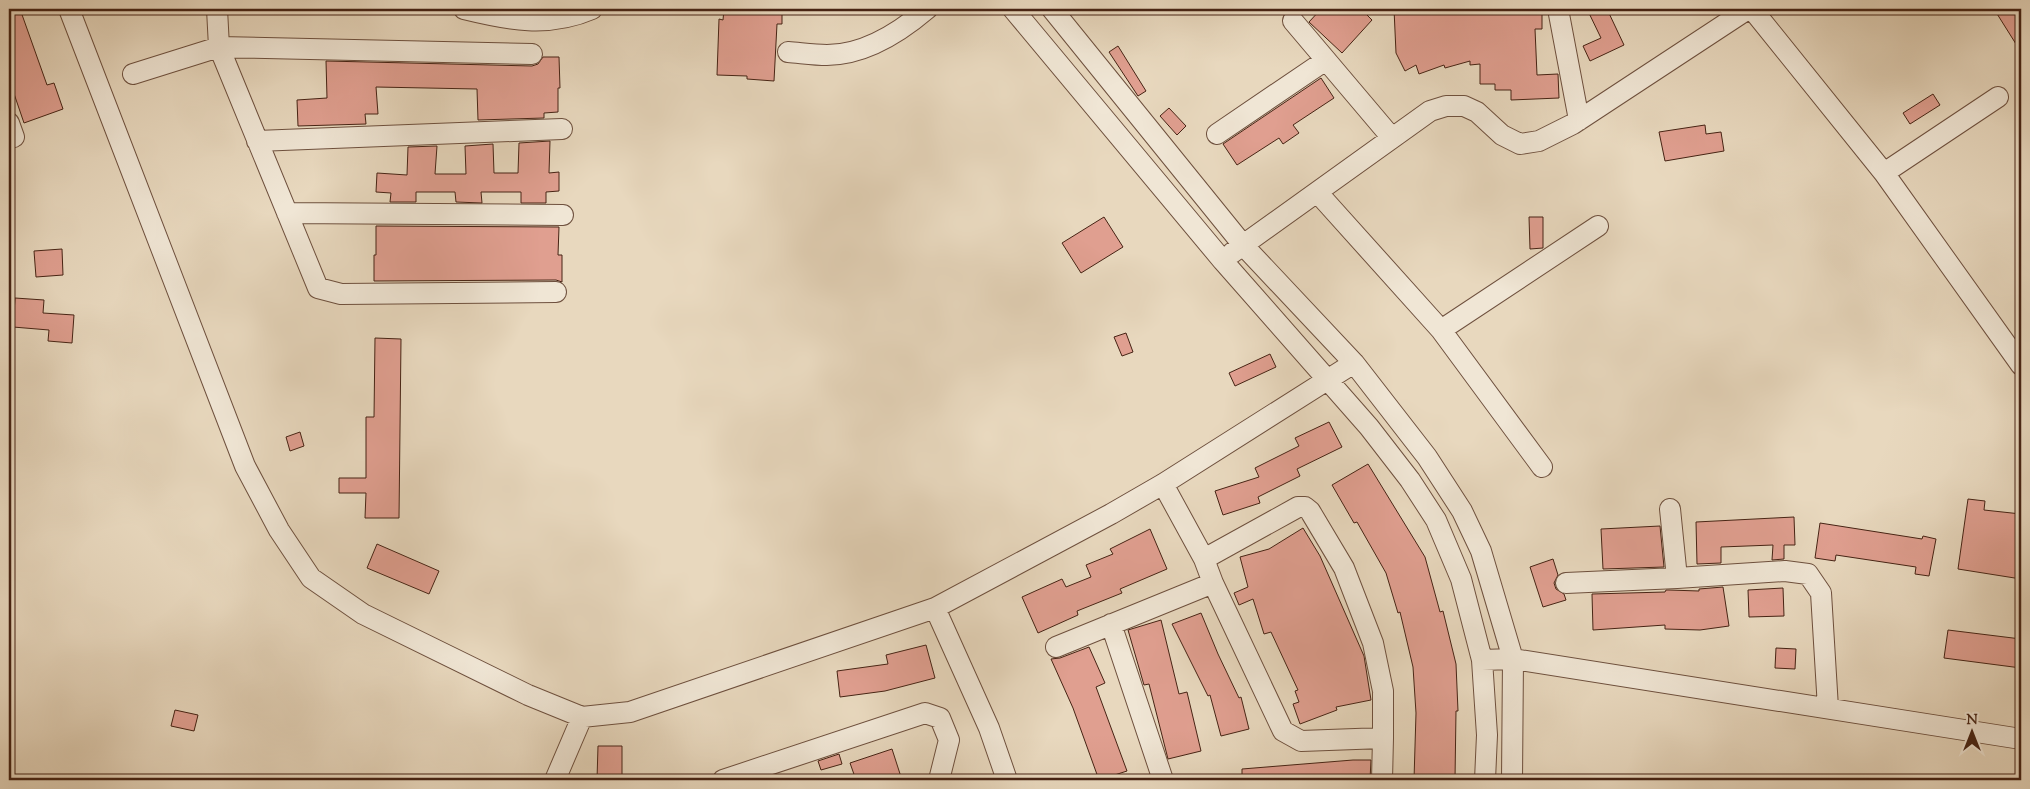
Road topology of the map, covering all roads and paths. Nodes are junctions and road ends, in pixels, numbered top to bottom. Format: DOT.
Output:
graph roads {
  1 [pos="217,9"];
  2 [pos="464,9"];
  3 [pos="592,9"];
  4 [pos="927,9"];
  5 [pos="1013,9"];
  6 [pos="1052,9"];
  7 [pos="1558,9"];
  8 [pos="1748,9"];
  9 [pos="1752,9"];
  10 [pos="73,10"];
  11 [pos="1293,21"];
  12 [pos="219,47"];
  13 [pos="788,52"];
  14 [pos="532,54"];
  15 [pos="1326,60"];
  16 [pos="133,74"];
  17 [pos="1998,97"];
  18 [pos="1579,120"];
  19 [pos="562,129"];
  20 [pos="1217,134"];
  21 [pos="1392,138"];
  22 [pos="258,141"];
  23 [pos="1884,173"];
  24 [pos="1317,192"];
  25 [pos="287,213"];
  26 [pos="563,215"];
  27 [pos="1598,226"];
  28 [pos="1243,245"];
  29 [pos="1223,261"];
  30 [pos="556,292"];
  31 [pos="1442,330"];
  32 [pos="1354,363"];
  33 [pos="2021,365"];
  34 [pos="1329,380"];
  35 [pos="1542,467"];
  36 [pos="1163,484"];
  37 [pos="1670,509"];
  38 [pos="1204,559"];
  39 [pos="1678,578"];
  40 [pos="1213,583"];
  41 [pos="1566,583"];
  42 [pos="935,608"];
  43 [pos="1111,624"];
  44 [pos="1056,647"];
  45 [pos="1513,659"];
  46 [pos="1482,660"];
  47 [pos="1828,708"];
  48 [pos="582,716"];
  49 [pos="1383,738"];
  50 [pos="2021,739"];
  51 [pos="555,780"];
  52 [pos="723,780"];
  53 [pos="939,780"];
  54 [pos="1007,780"];
  55 [pos="1163,780"];
  56 [pos="1382,780"];
  57 [pos="1485,780"];
  58 [pos="1512,780"];
  1 -- 12 [label="street"];
  2 -- 3 [label="street"];
  4 -- 13 [label="street"];
  5 -- 29 [label="street"];
  6 -- 28 [label="street"];
  7 -- 18 [label="street"];
  8 -- 18 [label="street"];
  9 -- 23 [label="street"];
  10 -- 48 [label="street"];
  11 -- 15 [label="street"];
  12 -- 14 [label="street"];
  12 -- 16 [label="street"];
  12 -- 22 [label="street"];
  15 -- 20 [label="street"];
  15 -- 21 [label="street"];
  17 -- 23 [label="street"];
  18 -- 21 [label="street"];
  19 -- 22 [label="street"];
  21 -- 24 [label="street"];
  22 -- 25 [label="street"];
  23 -- 33 [label="street"];
  24 -- 28 [label="street"];
  24 -- 31 [label="street"];
  25 -- 26 [label="street"];
  25 -- 30 [label="street"];
  27 -- 31 [label="street"];
  28 -- 29 [label="street"];
  28 -- 32 [label="street"];
  29 -- 34 [label="street"];
  31 -- 35 [label="street"];
  32 -- 34 [label="street"];
  32 -- 45 [label="street"];
  34 -- 36 [label="street"];
  34 -- 46 [label="street"];
  36 -- 38 [label="street"];
  36 -- 42 [label="street"];
  37 -- 39 [label="street"];
  38 -- 40 [label="street"];
  38 -- 49 [label="street"];
  39 -- 41 [label="street"];
  39 -- 47 [label="street"];
  40 -- 43 [label="street"];
  40 -- 49 [label="street"];
  42 -- 48 [label="street"];
  42 -- 54 [label="street"];
  43 -- 44 [label="street"];
  43 -- 55 [label="street"];
  45 -- 46 [label="street"];
  45 -- 47 [label="street"];
  45 -- 58 [label="street"];
  46 -- 57 [label="street"];
  47 -- 50 [label="street"];
  48 -- 51 [label="street"];
  49 -- 56 [label="street"];
  52 -- 53 [label="street"];
}
